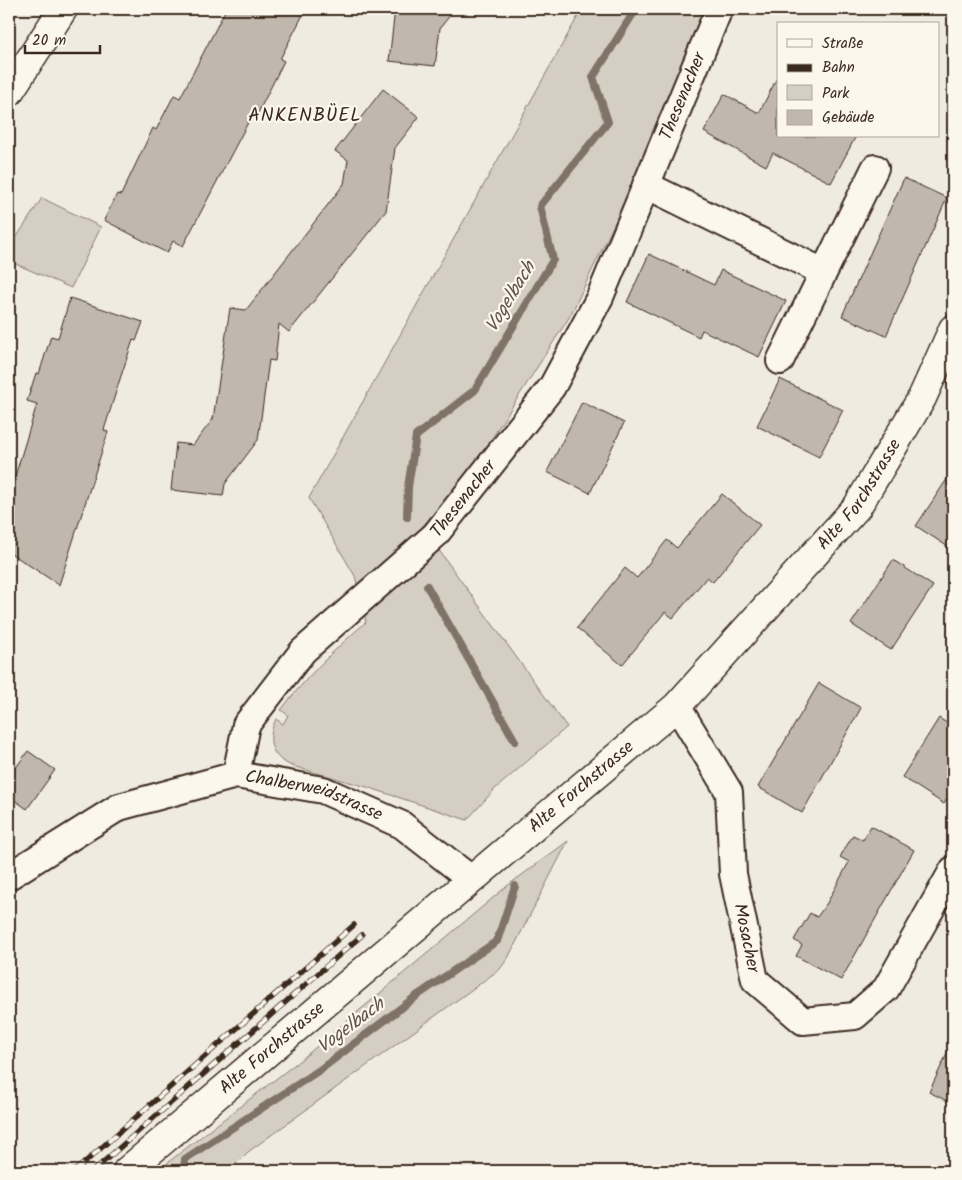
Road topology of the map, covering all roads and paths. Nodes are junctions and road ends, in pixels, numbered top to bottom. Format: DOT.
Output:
graph roads {
  1 [pos="43,9"];
  2 [pos="63,9"];
  3 [pos="719,9"];
  4 [pos="9,59"];
  5 [pos="9,92"];
  6 [pos="875,168"];
  7 [pos="646,185"];
  8 [pos="823,272"];
  9 [pos="953,329"];
  10 [pos="780,361"];
  11 [pos="677,706"];
  12 [pos="236,775"];
  13 [pos="953,870"];
  14 [pos="9,876"];
  15 [pos="472,879"];
  16 [pos="127,1171"];
  1 -- 4 [label="main road"];
  2 -- 5 [label="main road"];
  3 -- 7 [label="street, Thesenacher"];
  6 -- 8 [label="street"];
  7 -- 8 [label="street"];
  7 -- 12 [label="street, Thesenacher"];
  8 -- 10 [label="street"];
  9 -- 11 [label="main road, Alte Forchstrasse"];
  11 -- 13 [label="street, Mosacher"];
  11 -- 15 [label="main road, Alte Forchstrasse"];
  12 -- 14 [label="street, Chalberweidstrasse"];
  12 -- 15 [label="street, Chalberweidstrasse"];
  15 -- 16 [label="main road, Alte Forchstrasse"];
}
